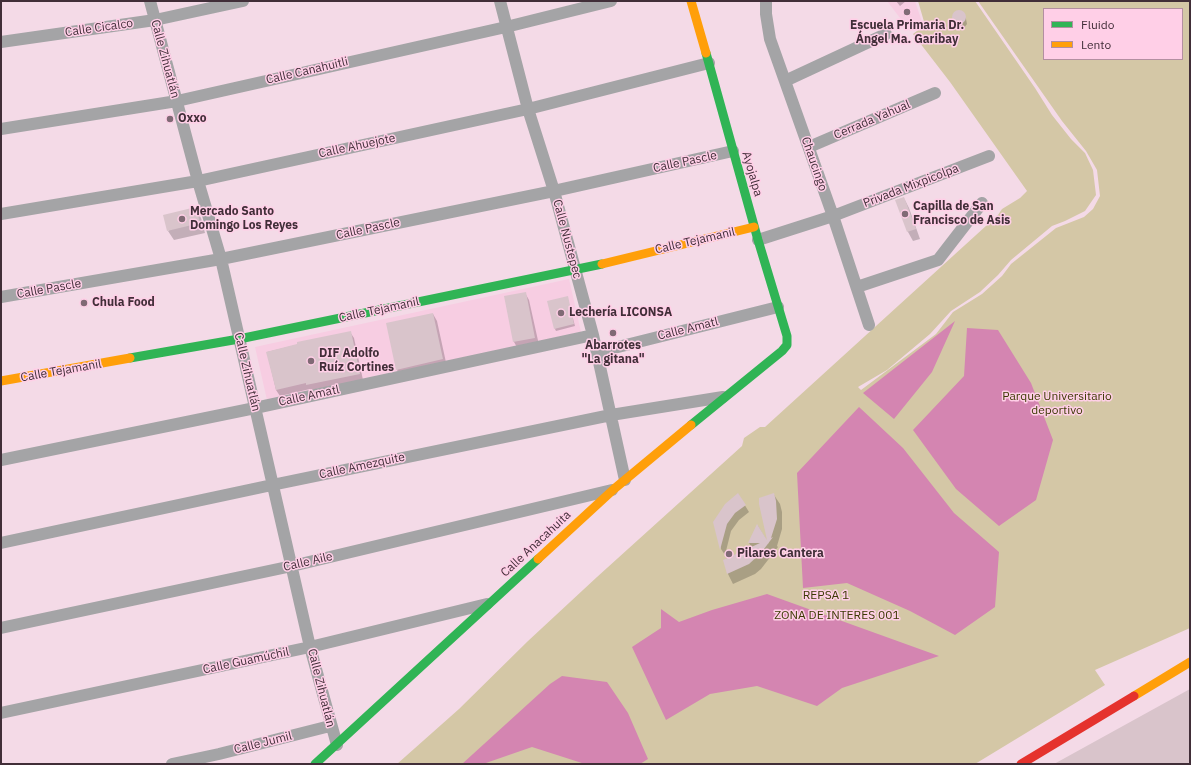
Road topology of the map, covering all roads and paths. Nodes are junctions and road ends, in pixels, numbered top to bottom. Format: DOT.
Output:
graph roads {
  1 [pos="150,1"];
  2 [pos="244,1"];
  3 [pos="500,1"];
  4 [pos="611,1"];
  5 [pos="691,1"];
  6 [pos="770,2"];
  7 [pos="154,20"];
  8 [pos="506,27"];
  9 [pos="886,34"];
  10 [pos="1,42"];
  11 [pos="709,63"];
  12 [pos="785,81"];
  13 [pos="934,93"];
  14 [pos="177,101"];
  15 [pos="528,109"];
  16 [pos="1,129"];
  17 [pos="809,147"];
  18 [pos="733,151"];
  19 [pos="988,156"];
  20 [pos="198,181"];
  21 [pos="554,191"];
  22 [pos="982,203"];
  23 [pos="1,214"];
  24 [pos="833,216"];
  25 [pos="754,227"];
  26 [pos="758,240"];
  27 [pos="221,259"];
  28 [pos="576,270"];
  29 [pos="857,287"];
  30 [pos="1,298"];
  31 [pos="778,307"];
  32 [pos="868,326"];
  33 [pos="593,335"];
  34 [pos="239,339"];
  35 [pos="782,351"];
  36 [pos="598,352"];
  37 [pos="1,381"];
  38 [pos="724,397"];
  39 [pos="255,408"];
  40 [pos="611,415"];
  41 [pos="1,460"];
  42 [pos="625,480"];
  43 [pos="272,485"];
  44 [pos="614,489"];
  45 [pos="1,543"];
  46 [pos="292,566"];
  47 [pos="490,604"];
  48 [pos="1,628"];
  49 [pos="310,647"];
  50 [pos="1190,662"];
  51 [pos="1,713"];
  52 [pos="330,726"];
  53 [pos="337,745"];
  54 [pos="172,764"];
  55 [pos="315,764"];
  56 [pos="1021,764"];
  1 -- 7 [label="street, Calle Zihuatlán"];
  2 -- 7 [label="street, Calle Cicalco"];
  3 -- 8 [label="street, Calle Nustepec"];
  4 -- 8 [label="street, Calle Canahuitli"];
  5 -- 11 [label="street, Ayojalpa"];
  6 -- 12 [label="street, Chaucingo"];
  7 -- 10 [label="street, Calle Cicalco"];
  7 -- 14 [label="street, Calle Zihuatlán"];
  8 -- 14 [label="street, Calle Canahuitli"];
  8 -- 15 [label="street, Calle Nustepec"];
  9 -- 12 [label="street"];
  11 -- 15 [label="street, Calle Ahuejote"];
  11 -- 18 [label="street, Ayojalpa"];
  12 -- 17 [label="street, Chaucingo"];
  13 -- 17 [label="street, Cerrada Yahual"];
  14 -- 16 [label="street, Calle Canahuitli"];
  14 -- 20 [label="street, Calle Zihuatlán"];
  15 -- 20 [label="street, Calle Ahuejote"];
  15 -- 21 [label="street, Calle Nustepec"];
  17 -- 24 [label="street, Chaucingo"];
  18 -- 21 [label="street, Calle Pascle"];
  18 -- 25 [label="street, Ayojalpa"];
  19 -- 24 [label="street, Privada Mixpicolpa"];
  20 -- 23 [label="street, Calle Ahuejote"];
  20 -- 27 [label="street, Calle Zihuatlán"];
  21 -- 27 [label="street, Calle Pascle"];
  21 -- 28 [label="street, Calle Nustepec"];
  22 -- 29 [label="street"];
  24 -- 26 [label="street"];
  24 -- 29 [label="street, Chaucingo"];
  25 -- 26 [label="street, Ayojalpa"];
  25 -- 28 [label="street, Calle Tejamanil"];
  26 -- 31 [label="street, Ayojalpa"];
  27 -- 30 [label="street, Calle Pascle"];
  27 -- 34 [label="street, Calle Zihuatlán"];
  28 -- 33 [label="street, Calle Nustepec"];
  28 -- 34 [label="street, Calle Tejamanil"];
  29 -- 32 [label="street, Chaucingo"];
  31 -- 35 [label="street, Ayojalpa"];
  31 -- 36 [label="street, Calle Amatl"];
  33 -- 36 [label="street, Calle Nustepec"];
  33 -- 39 [label="street, Calle Amatl"];
  34 -- 37 [label="street, Calle Tejamanil"];
  34 -- 39 [label="street, Calle Zihuatlán"];
  35 -- 38 [label="street, Calle Anacahuita"];
  36 -- 40 [label="street, Calle Nustepec"];
  38 -- 40 [label="street, Calle Amezquite"];
  38 -- 42 [label="street, Calle Anacahuita"];
  39 -- 41 [label="street, Calle Amatl"];
  39 -- 43 [label="street, Calle Zihuatlán"];
  40 -- 42 [label="street, Calle Nustepec"];
  40 -- 43 [label="street, Calle Amezquite"];
  42 -- 44 [label="street, Calle Anacahuita"];
  43 -- 45 [label="street, Calle Amezquite"];
  43 -- 46 [label="street, Calle Zihuatlán"];
  44 -- 46 [label="street, Calle Aile"];
  44 -- 47 [label="street, Calle Anacahuita"];
  46 -- 48 [label="street, Calle Aile"];
  46 -- 49 [label="street, Calle Zihuatlán"];
  47 -- 49 [label="street, Calle Guamúchil"];
  47 -- 53 [label="street, Calle Anacahuita"];
  49 -- 51 [label="street, Calle Guamúchil"];
  49 -- 52 [label="street, Calle Zihuatlán"];
  50 -- 56 [label="street"];
  52 -- 53 [label="street, Calle Zihuatlán"];
  52 -- 54 [label="street, Calle Jumil"];
  53 -- 55 [label="street, Calle Anacahuita"];
}
